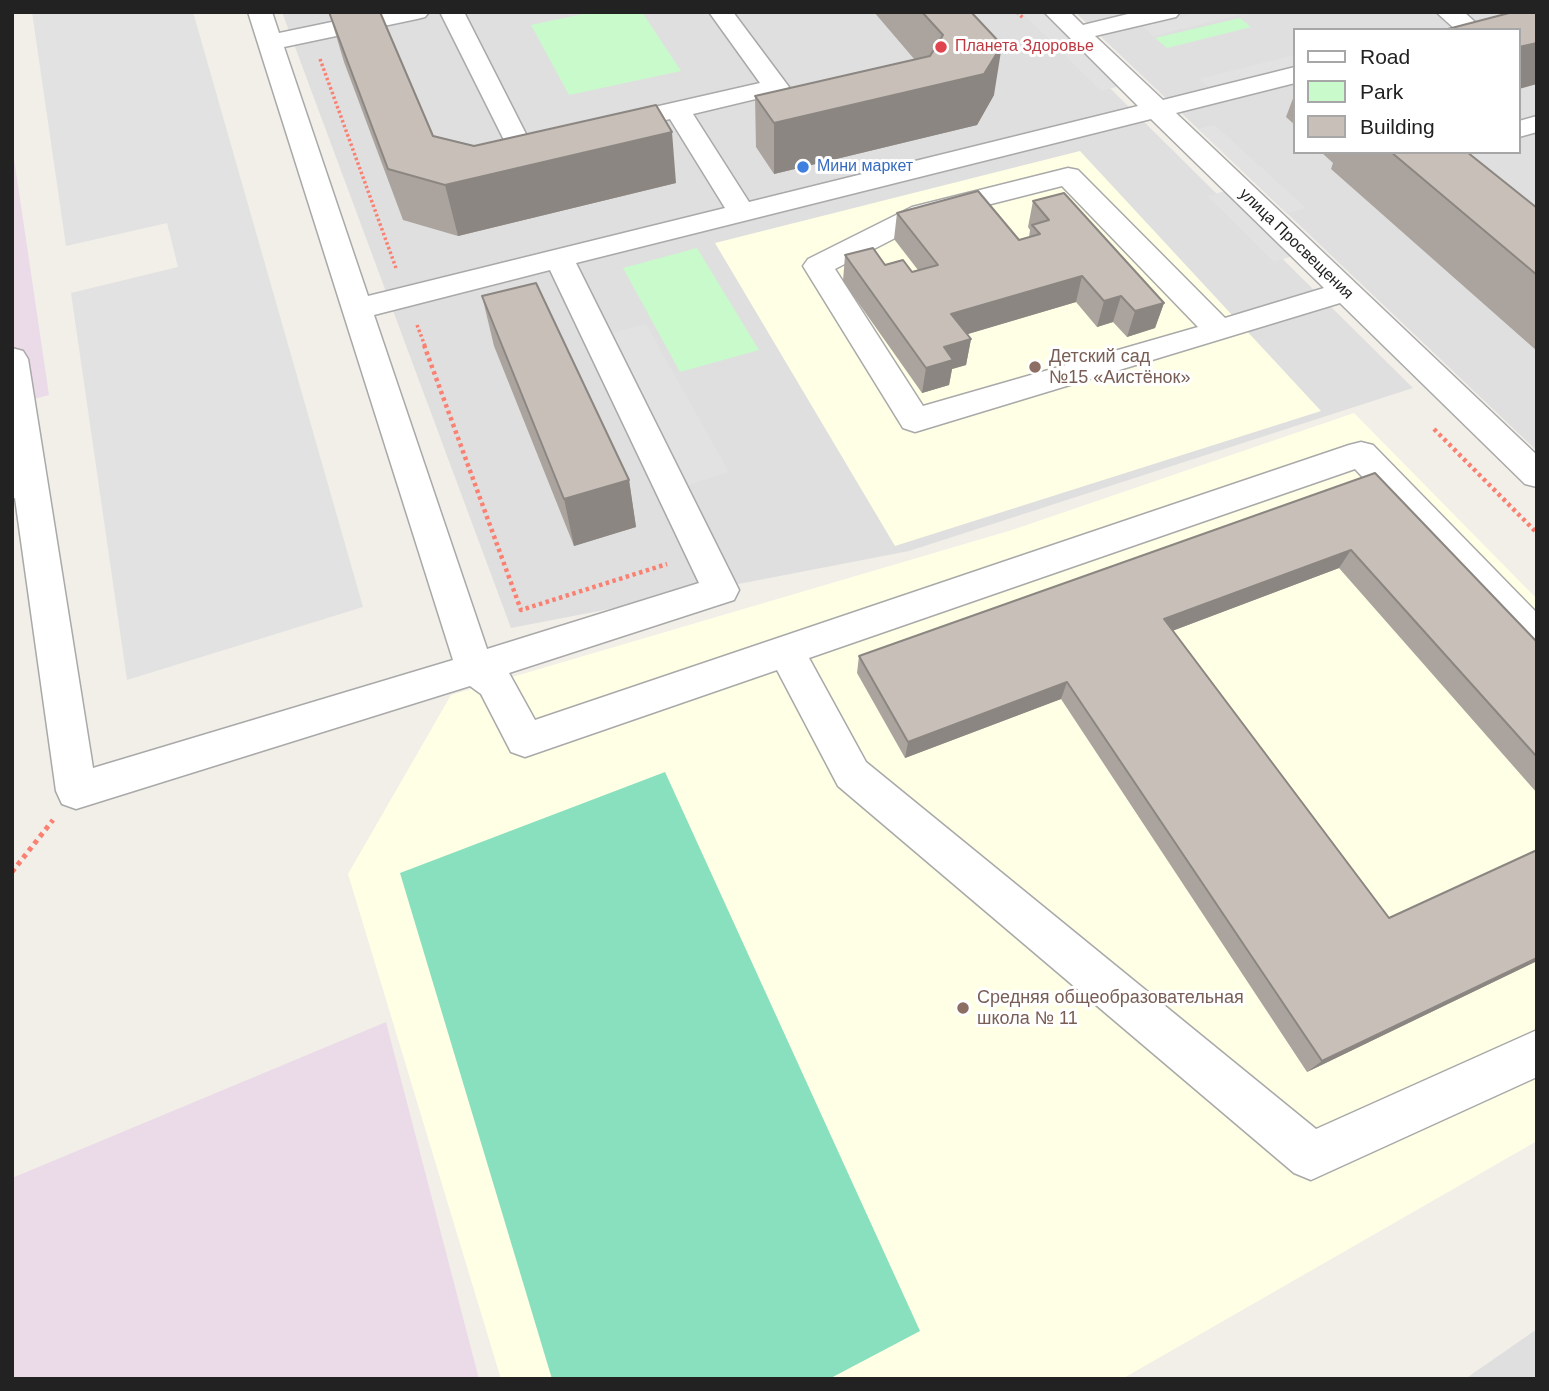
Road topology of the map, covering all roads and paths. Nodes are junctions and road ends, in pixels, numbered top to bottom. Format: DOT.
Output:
graph roads {
  1 [pos="260,12"];
  2 [pos="417,12"];
  3 [pos="452,12"];
  4 [pos="721,12"];
  5 [pos="1056,12"];
  6 [pos="1168,12"];
  7 [pos="1448,12"];
  8 [pos="1499,23"];
  9 [pos="1470,28"];
  10 [pos="1480,28"];
  11 [pos="1078,33"];
  12 [pos="310,34"];
  13 [pos="270,42"];
  14 [pos="1294,75"];
  15 [pos="1156,109"];
  16 [pos="677,110"];
  17 [pos="742,212"];
  18 [pos="559,258"];
  19 [pos="1346,292"];
  20 [pos="406,297"];
  21 [pos="357,309"];
  22 [pos="1220,331"];
  23 [pos="12,359"];
  24 [pos="1537,475"];
  25 [pos="21,484"];
  26 [pos="676,562"];
  27 [pos="1537,637"];
  28 [pos="786,651"];
  29 [pos="475,669"];
  30 [pos="76,791"];
  31 [pos="12,872"];
  32 [pos="1537,1053"];
  1 -- 13 [label="street"];
  2 -- 12 [label="street"];
  3 -- 16 [label="street"];
  4 -- 16 [label="street"];
  5 -- 11 [label="street, улица Просвещения"];
  6 -- 11 [label="street"];
  7 -- 9 [label="street"];
  8 -- 10 [label="street"];
  11 -- 15 [label="street, улица Просвещения"];
  12 -- 13 [label="street"];
  12 -- 20 [label="path"];
  13 -- 21 [label="street"];
  14 -- 15 [label="street"];
  15 -- 17 [label="street"];
  15 -- 19 [label="street, улица Просвещения"];
  16 -- 17 [label="street"];
  17 -- 18 [label="street"];
  18 -- 20 [label="street"];
  18 -- 29 [label="street"];
  19 -- 22 [label="street"];
  19 -- 24 [label="street, улица Просвещения"];
  20 -- 21 [label="street"];
  20 -- 26 [label="path"];
  21 -- 29 [label="street"];
  22 -- 22 [label="street"];
  23 -- 25 [label="street"];
  25 -- 30 [label="street"];
  27 -- 28 [label="street"];
  28 -- 29 [label="street"];
  28 -- 32 [label="street"];
  29 -- 30 [label="street"];
  30 -- 31 [label="path"];
}
